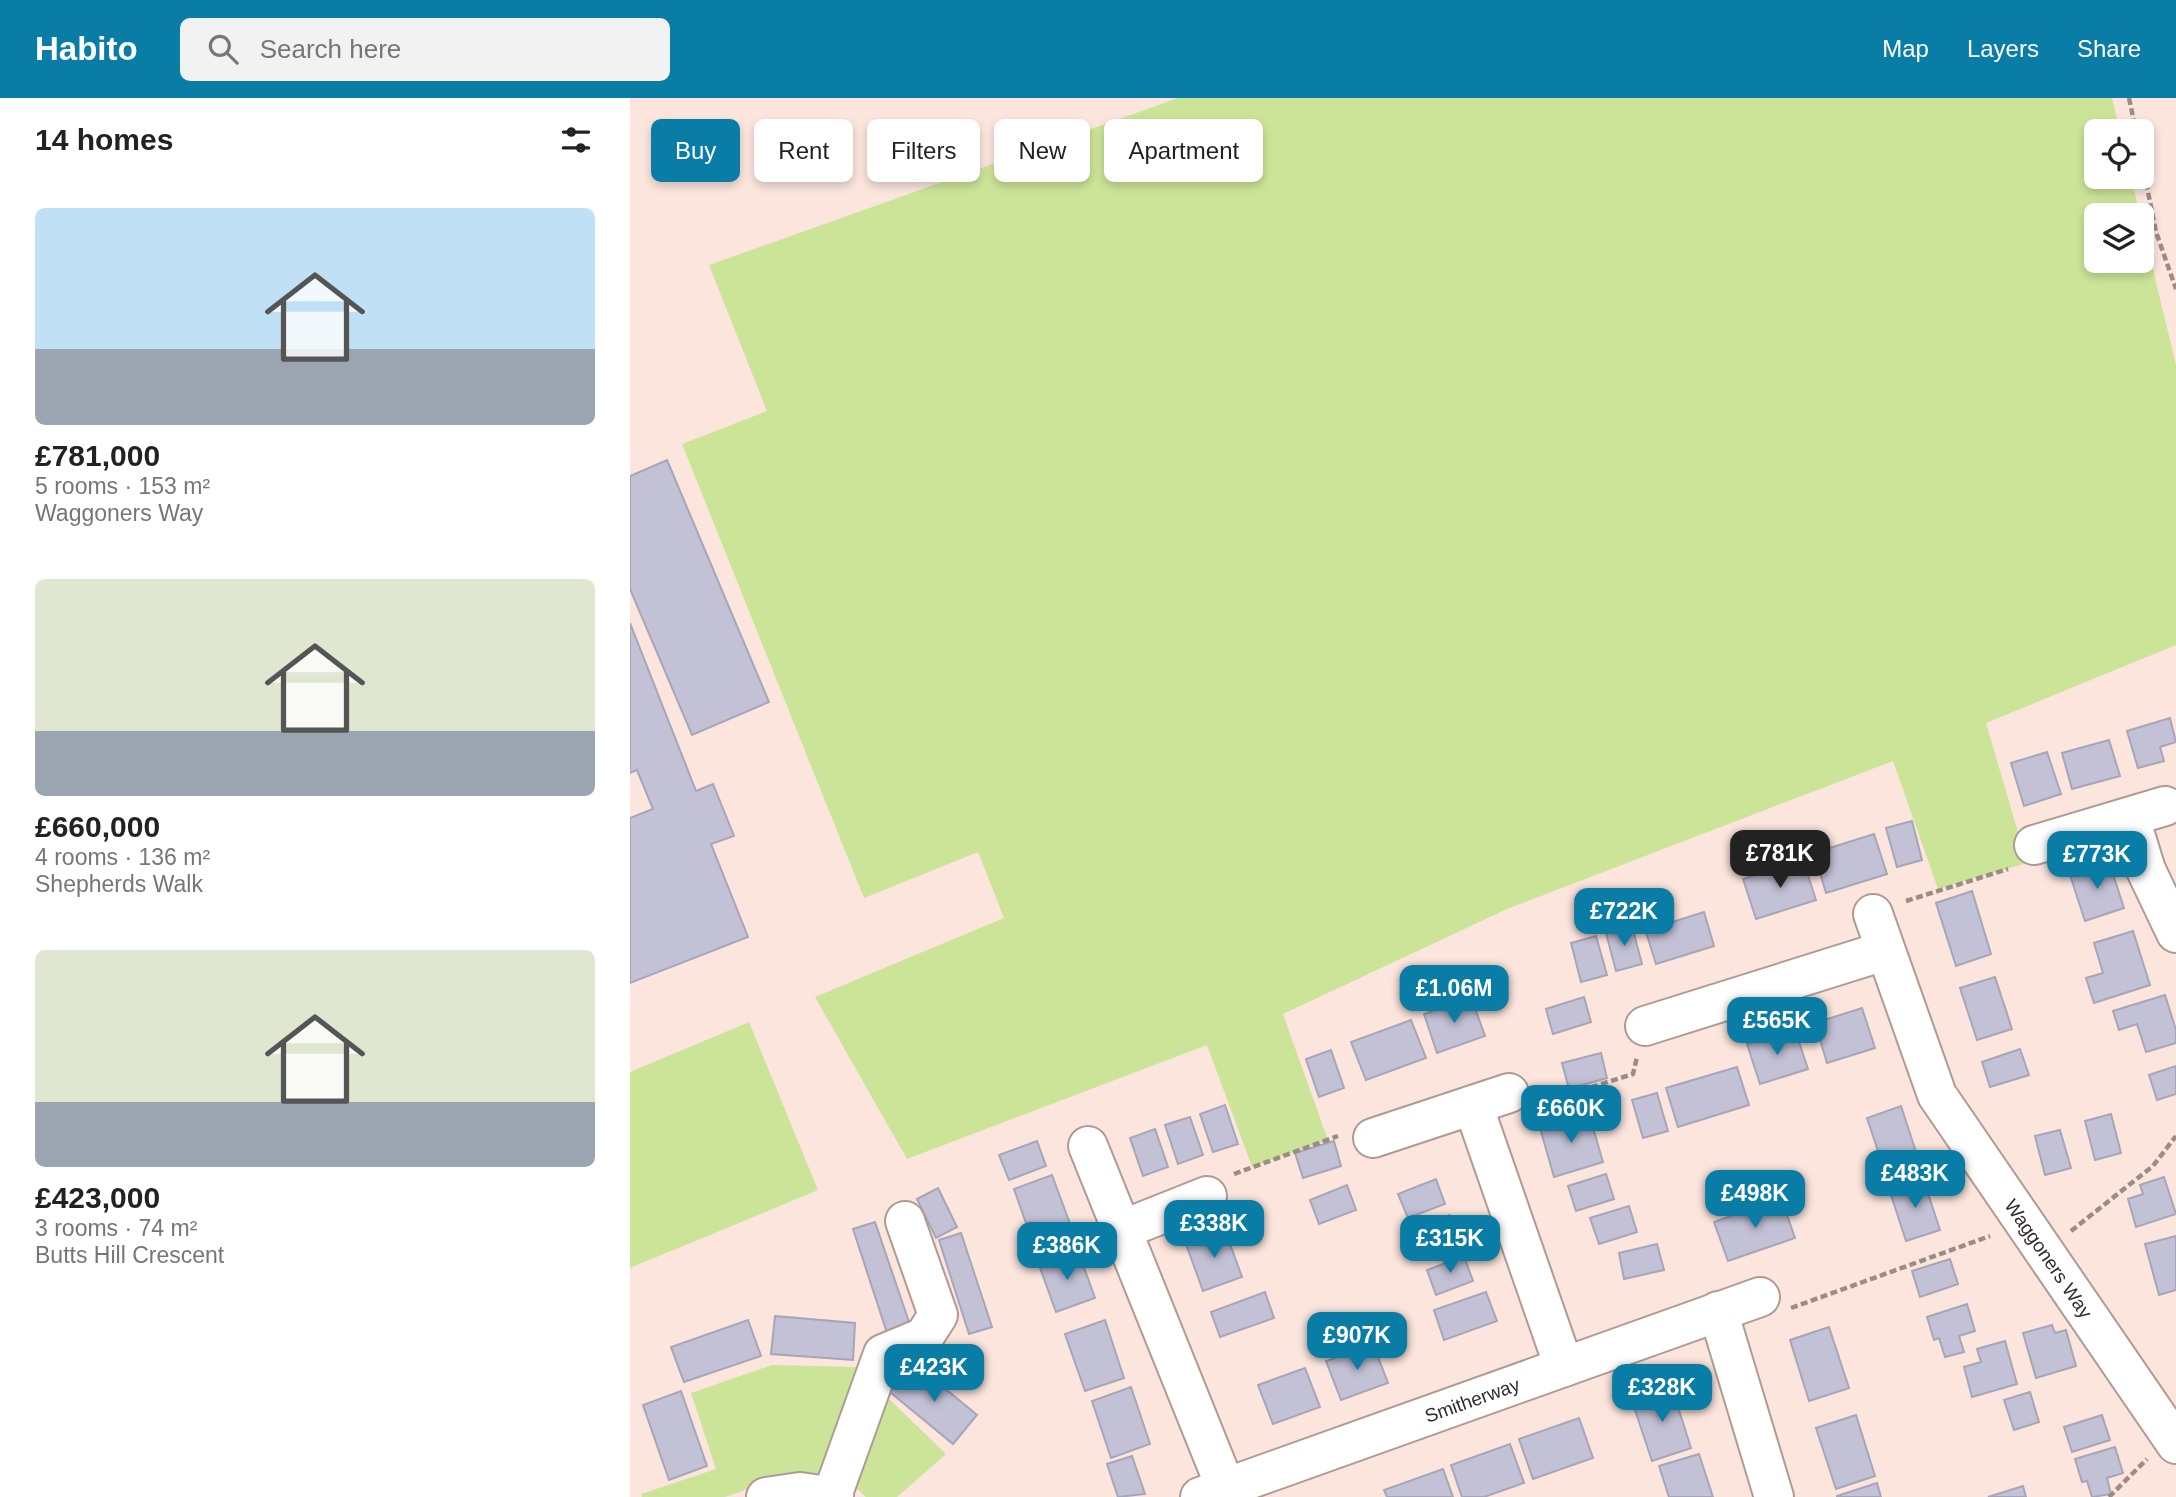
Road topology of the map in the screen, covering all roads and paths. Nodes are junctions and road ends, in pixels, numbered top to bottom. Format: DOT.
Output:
graph roads {
  1 [pos="2129,98"];
  2 [pos="2133,119"];
  3 [pos="2147,189"];
  4 [pos="2176,289"];
  5 [pos="2165,806"];
  6 [pos="2130,818"];
  7 [pos="2024,856"];
  8 [pos="1872,914"];
  9 [pos="2176,933"];
  10 [pos="1884,951"];
  11 [pos="1645,1026"];
  12 [pos="1520,1099"];
  13 [pos="1473,1105"];
  14 [pos="2176,1136"];
  15 [pos="1373,1138"];
  16 [pos="1088,1146"];
  17 [pos="1207,1196"];
  18 [pos="905,1221"];
  19 [pos="1124,1229"];
  20 [pos="2036,1237"];
  21 [pos="1773,1303"];
  22 [pos="1718,1311"];
  23 [pos="1564,1367"];
  24 [pos="2173,1440"];
  25 [pos="1212,1492"];
  26 [pos="766,1497"];
  27 [pos="833,1497"];
  28 [pos="1774,1497"];
  29 [pos="2109,1497"];
  1 -- 2 [label="path"];
  3 -- 4 [label="path"];
  5 -- 6 [label="street"];
  6 -- 7 [label="street"];
  6 -- 9 [label="street"];
  7 -- 8 [label="path"];
  8 -- 10 [label="street, Waggoners Way"];
  10 -- 11 [label="street"];
  10 -- 20 [label="street, Waggoners Way"];
  11 -- 12 [label="path"];
  12 -- 13 [label="street"];
  13 -- 15 [label="street"];
  13 -- 23 [label="street"];
  14 -- 20 [label="path"];
  15 -- 17 [label="path"];
  16 -- 19 [label="street, Smitherway"];
  17 -- 19 [label="street"];
  18 -- 27 [label="street"];
  19 -- 25 [label="street, Smitherway"];
  20 -- 21 [label="path"];
  20 -- 24 [label="street, Waggoners Way"];
  21 -- 22 [label="street, Smitherway"];
  22 -- 23 [label="street, Smitherway"];
  22 -- 28 [label="street"];
  23 -- 25 [label="street, Smitherway"];
  24 -- 29 [label="path"];
  26 -- 27 [label="street"];
}
